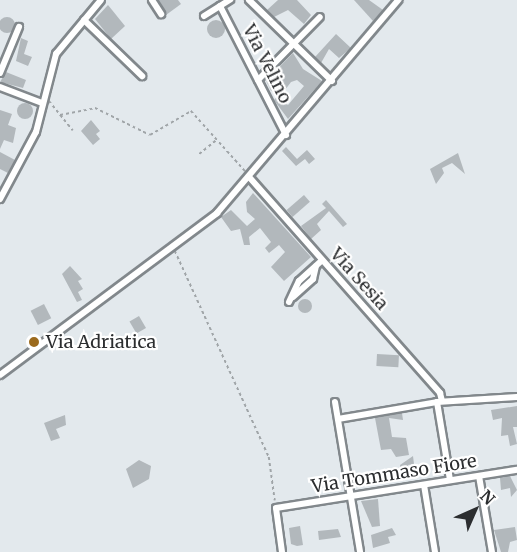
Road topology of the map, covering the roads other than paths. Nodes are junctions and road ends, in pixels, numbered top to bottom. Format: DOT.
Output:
graph roads {
  1 [pos="101,0"];
  2 [pos="152,0"];
  3 [pos="230,0"];
  4 [pos="249,0"];
  5 [pos="398,0"];
  6 [pos="220,6"];
  7 [pos="161,14"];
  8 [pos="204,16"];
  9 [pos="320,17"];
  10 [pos="84,20"];
  11 [pos="20,27"];
  12 [pos="294,44"];
  13 [pos="0,73"];
  14 [pos="142,76"];
  15 [pos="258,80"];
  16 [pos="332,81"];
  17 [pos="0,87"];
  18 [pos="42,103"];
  19 [pos="286,135"];
  20 [pos="250,178"];
  21 [pos="0,199"];
  22 [pos="322,260"];
  23 [pos="316,265"];
  24 [pos="0,375"];
  25 [pos="517,397"];
  26 [pos="335,402"];
  27 [pos="439,402"];
  28 [pos="338,419"];
  29 [pos="517,470"];
  30 [pos="479,476"];
  31 [pos="450,480"];
  32 [pos="424,484"];
  33 [pos="350,496"];
  34 [pos="282,552"];
  35 [pos="360,552"];
  36 [pos="435,552"];
  37 [pos="492,552"];
  1 -- 10 [label="street"];
  2 -- 7 [label="street"];
  3 -- 6 [label="street"];
  4 -- 12 [label="street"];
  5 -- 16 [label="street"];
  6 -- 8 [label="street"];
  6 -- 15 [label="street, Via Velino"];
  9 -- 12 [label="street"];
  10 -- 14 [label="street"];
  10 -- 18 [label="street"];
  11 -- 13 [label="street"];
  12 -- 15 [label="street"];
  12 -- 16 [label="street"];
  15 -- 19 [label="street, Via Velino"];
  16 -- 19 [label="street"];
  17 -- 18 [label="street"];
  18 -- 21 [label="street"];
  19 -- 20 [label="street"];
  20 -- 22 [label="street, Via Sesia"];
  20 -- 24 [label="street"];
  22 -- 23 [label="street"];
  22 -- 27 [label="street, Via Sesia"];
  23 -- 23 [label="street"];
  25 -- 27 [label="street"];
  26 -- 28 [label="street"];
  27 -- 28 [label="street"];
  27 -- 31 [label="street"];
  28 -- 33 [label="street"];
  29 -- 30 [label="street, Via Tommaso Fiore"];
  30 -- 31 [label="street, Via Tommaso Fiore"];
  30 -- 37 [label="street"];
  31 -- 32 [label="street, Via Tommaso Fiore"];
  32 -- 33 [label="street, Via Tommaso Fiore"];
  32 -- 36 [label="street"];
  33 -- 34 [label="street, Via Tommaso Fiore"];
  33 -- 35 [label="street"];
}
